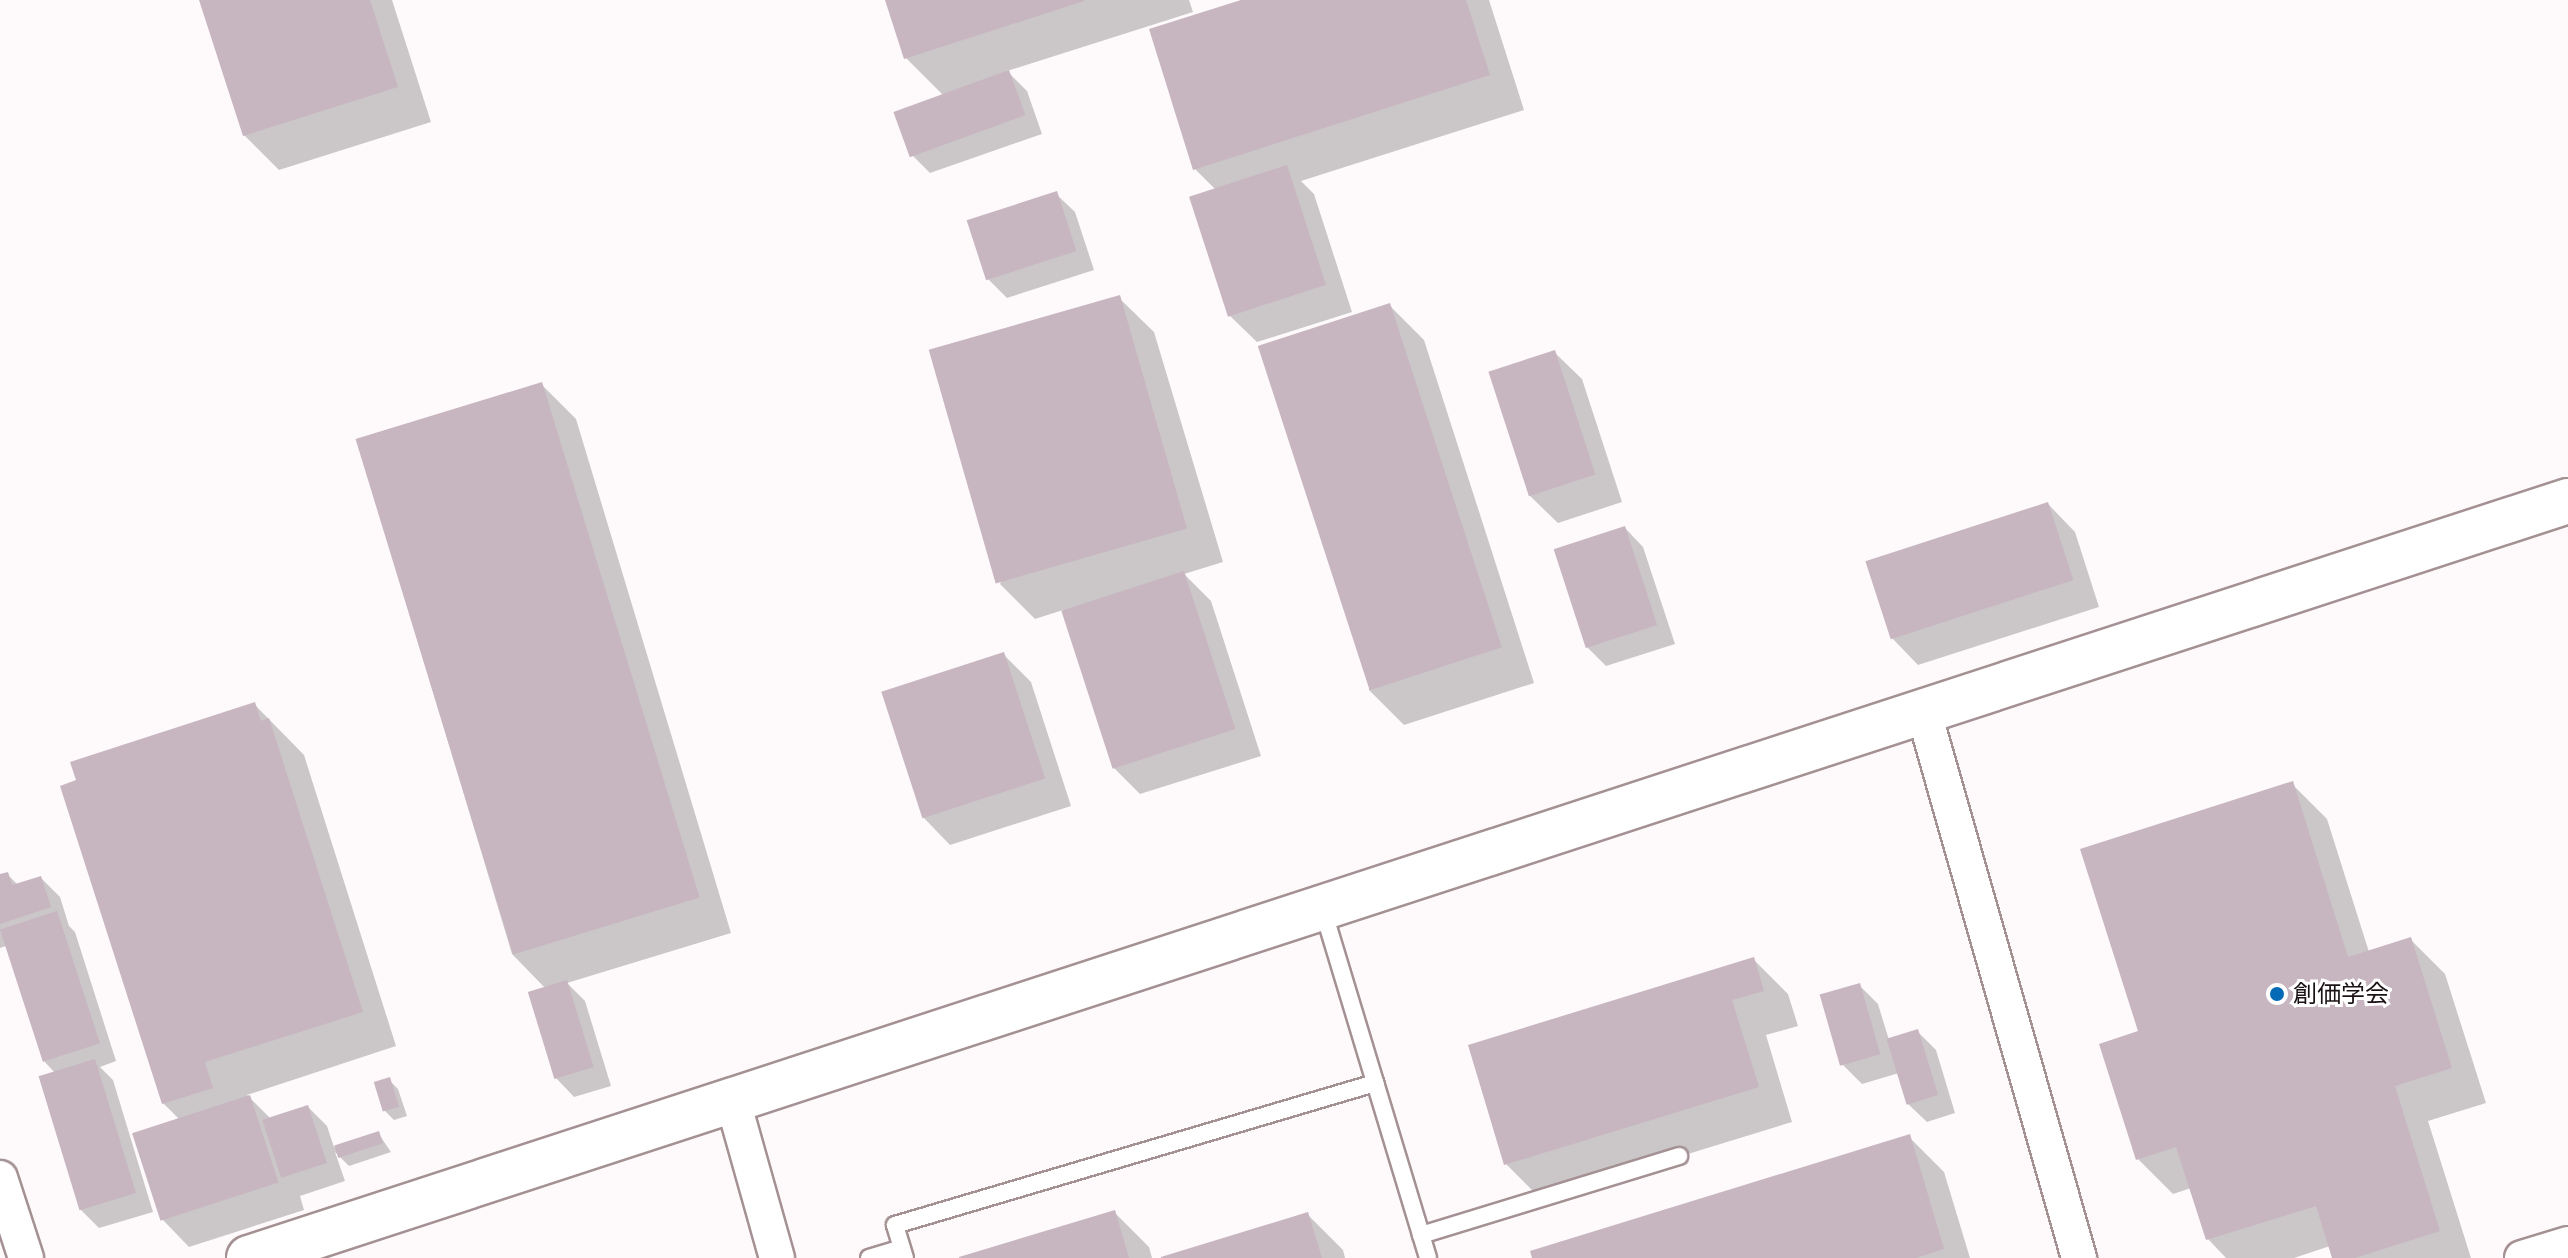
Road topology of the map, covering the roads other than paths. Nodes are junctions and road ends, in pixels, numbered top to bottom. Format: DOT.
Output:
graph roads {
  1 [pos="2568,501"];
  2 [pos="1924,713"];
  3 [pos="1323,908"];
  4 [pos="1375,1083"];
  5 [pos="732,1098"];
  6 [pos="1679,1156"];
  7 [pos="0,1178"];
  8 [pos="1421,1235"];
  9 [pos="2568,1244"];
  10 [pos="903,1253"];
  11 [pos="26,1258"];
  12 [pos="249,1258"];
  13 [pos="777,1258"];
  14 [pos="869,1258"];
  15 [pos="1428,1258"];
  16 [pos="2079,1258"];
  17 [pos="2522,1258"];
  1 -- 2 [label="street"];
  2 -- 3 [label="street"];
  2 -- 16 [label="street"];
  3 -- 4 [label="lane"];
  3 -- 5 [label="street"];
  4 -- 8 [label="lane"];
  4 -- 10 [label="lane"];
  5 -- 12 [label="street"];
  5 -- 13 [label="street"];
  6 -- 8 [label="lane"];
  7 -- 11 [label="street"];
  8 -- 15 [label="lane"];
  9 -- 17 [label="street"];
  10 -- 14 [label="lane"];
}
